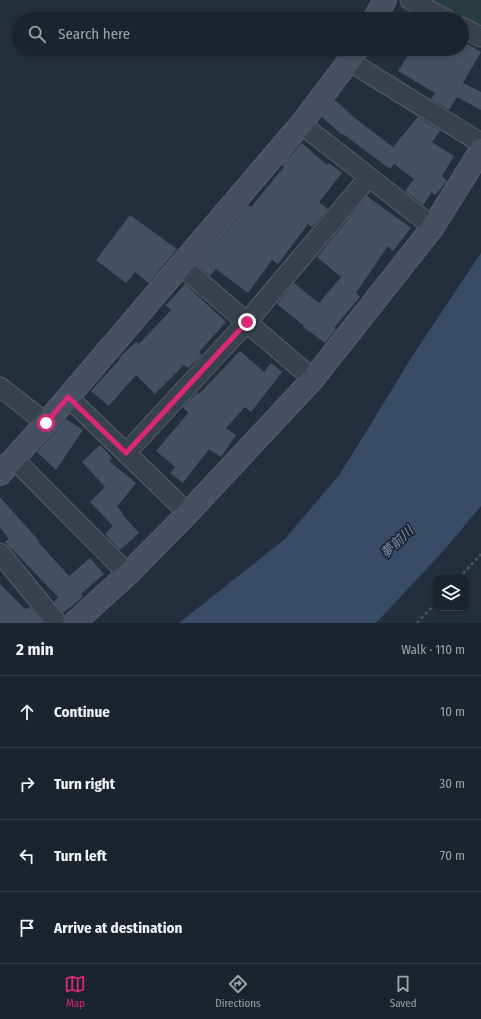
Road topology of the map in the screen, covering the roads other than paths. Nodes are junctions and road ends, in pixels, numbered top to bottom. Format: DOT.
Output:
graph roads {
  1 [pos="385,0"];
  2 [pos="410,0"];
  3 [pos="378,12"];
  4 [pos="433,12"];
  5 [pos="469,31"];
  6 [pos="481,37"];
  7 [pos="352,56"];
  8 [pos="354,56"];
  9 [pos="301,124"];
  10 [pos="481,143"];
  11 [pos="481,150"];
  12 [pos="369,177"];
  13 [pos="433,227"];
  14 [pos="180,265"];
  15 [pos="247,322"];
  16 [pos="314,379"];
  17 [pos="0,387"];
  18 [pos="68,397"];
  19 [pos="46,423"];
  20 [pos="126,453"];
  21 [pos="7,466"];
  22 [pos="188,513"];
  23 [pos="0,553"];
  24 [pos="128,574"];
  25 [pos="57,623"];
  26 [pos="74,623"];
  1 -- 3 [label="street"];
  2 -- 4 [label="street"];
  5 -- 6 [label="street"];
  7 -- 9 [label="street"];
  8 -- 10 [label="street"];
  9 -- 12 [label="street"];
  9 -- 14 [label="street"];
  11 -- 13 [label="street"];
  12 -- 13 [label="street"];
  12 -- 15 [label="street"];
  13 -- 16 [label="street"];
  14 -- 15 [label="street"];
  14 -- 18 [label="street"];
  15 -- 16 [label="street"];
  15 -- 20 [label="street"];
  16 -- 22 [label="street"];
  17 -- 19 [label="street"];
  18 -- 19 [label="street"];
  18 -- 20 [label="street"];
  19 -- 21 [label="street"];
  20 -- 22 [label="street"];
  21 -- 24 [label="street"];
  22 -- 24 [label="street"];
  23 -- 25 [label="street"];
  24 -- 26 [label="street"];
}
